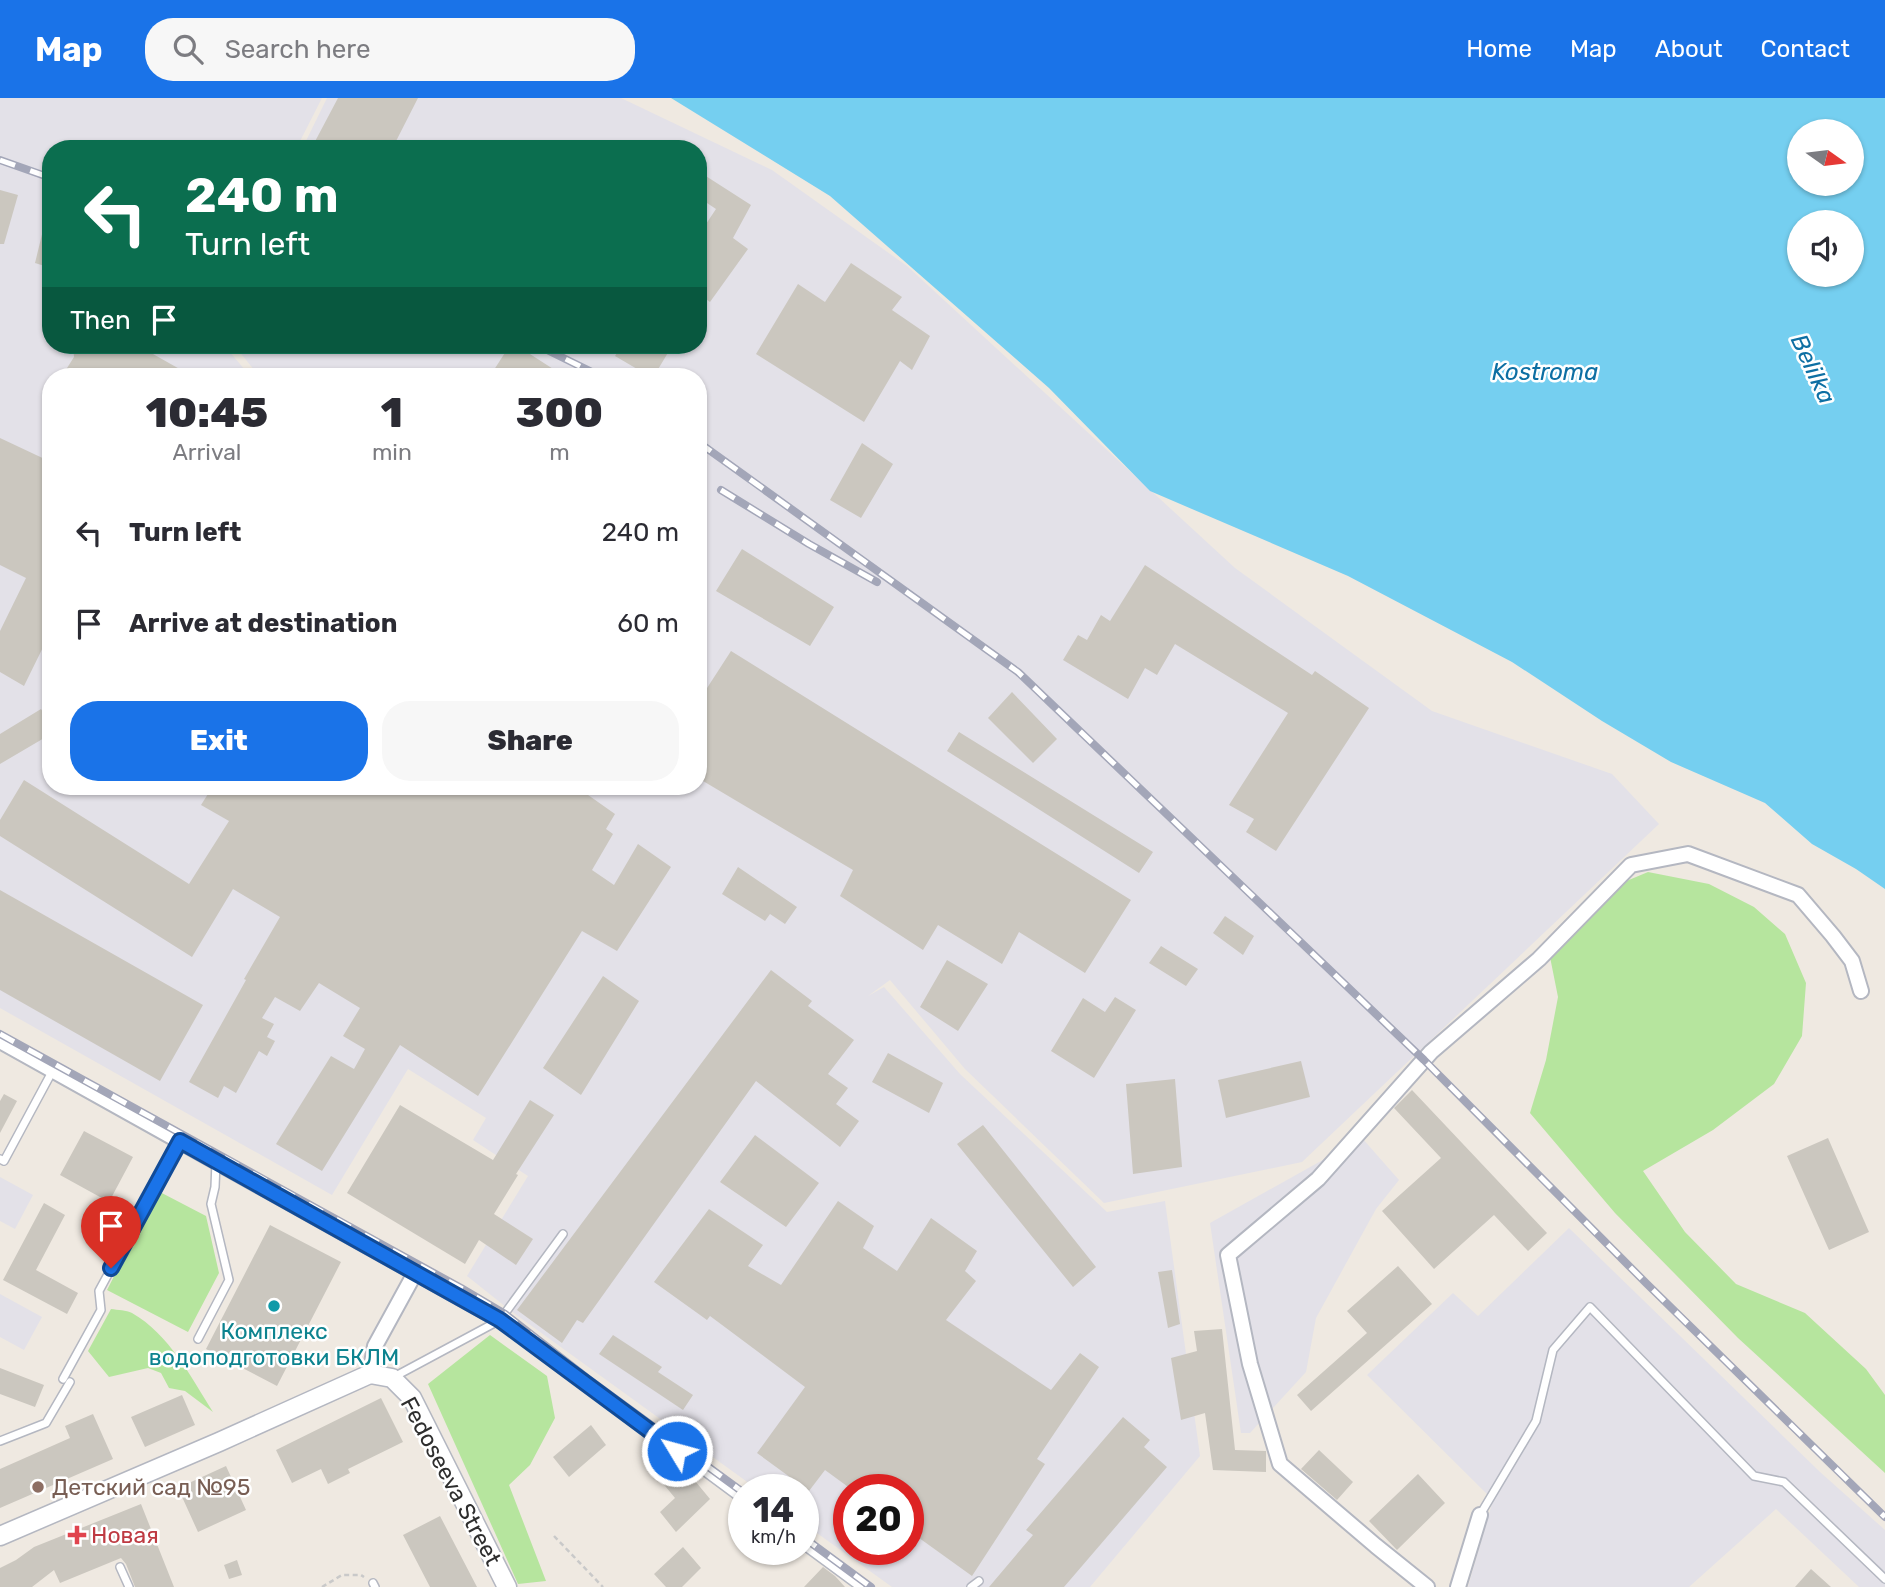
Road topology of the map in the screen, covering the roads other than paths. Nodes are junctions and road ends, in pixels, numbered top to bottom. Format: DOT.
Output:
graph roads {
  1 [pos="1861,991"];
  2 [pos="0,1041"];
  3 [pos="53,1070"];
  4 [pos="180,1141"];
  5 [pos="0,1159"];
  6 [pos="216,1161"];
  7 [pos="562,1234"];
  8 [pos="415,1273"];
  9 [pos="500,1320"];
  10 [pos="198,1339"];
  11 [pos="370,1374"];
  12 [pos="392,1378"];
  13 [pos="0,1441"];
  14 [pos="728,1489"];
  15 [pos="1480,1515"];
  16 [pos="0,1536"];
  17 [pos="819,1557"];
  18 [pos="120,1567"];
  19 [pos="1885,1579"];
  20 [pos="979,1581"];
  21 [pos="129,1587"];
  22 [pos="507,1587"];
  23 [pos="860,1587"];
  24 [pos="971,1587"];
  25 [pos="1427,1587"];
  26 [pos="1458,1587"];
  1 -- 25 [label="street"];
  2 -- 3 [label="street"];
  3 -- 4 [label="street"];
  3 -- 5 [label="lane"];
  4 -- 6 [label="street"];
  4 -- 13 [label="lane"];
  6 -- 8 [label="street"];
  6 -- 10 [label="lane"];
  7 -- 9 [label="lane"];
  8 -- 9 [label="street"];
  8 -- 11 [label="street"];
  9 -- 12 [label="lane"];
  9 -- 14 [label="lane"];
  11 -- 12 [label="street"];
  11 -- 16 [label="street"];
  12 -- 22 [label="street, Fedoseeva Street"];
  15 -- 19 [label="lane"];
  15 -- 26 [label="street"];
  17 -- 23 [label="lane"];
  18 -- 21 [label="lane"];
  20 -- 24 [label="lane"];
}
